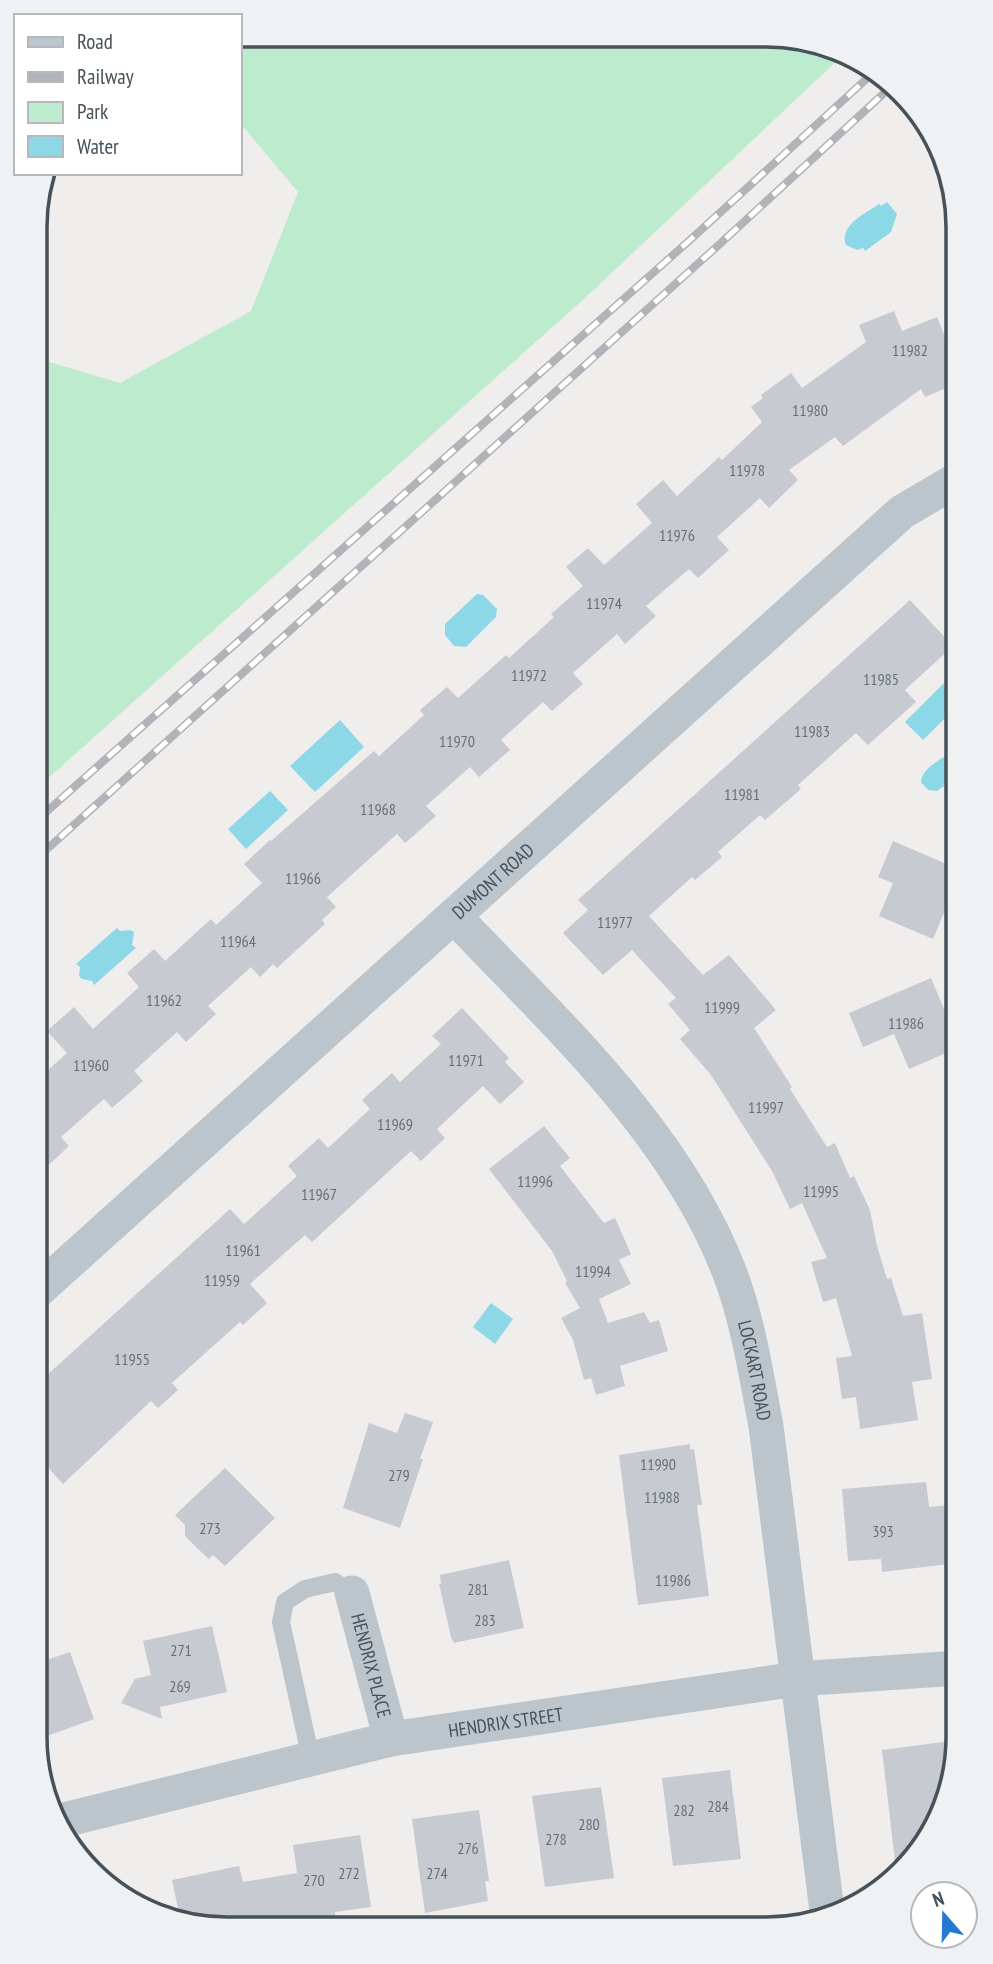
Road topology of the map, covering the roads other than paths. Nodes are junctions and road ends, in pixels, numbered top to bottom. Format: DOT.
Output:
graph roads {
  1 [pos="946,486"];
  2 [pos="454,916"];
  3 [pos="47,1283"];
  4 [pos="352,1592"];
  5 [pos="945,1669"];
  6 [pos="797,1679"];
  7 [pos="391,1739"];
  8 [pos="312,1759"];
  9 [pos="67,1819"];
  10 [pos="826,1906"];
  1 -- 2 [label="street, DUMONT ROAD"];
  2 -- 3 [label="street, DUMONT ROAD"];
  2 -- 6 [label="street, LOCKART ROAD"];
  4 -- 7 [label="street, HENDRIX PLACE"];
  4 -- 8 [label="lane"];
  5 -- 6 [label="street, HENDRIX STREET"];
  6 -- 7 [label="street, HENDRIX STREET"];
  6 -- 10 [label="street, LOCKART ROAD"];
  7 -- 8 [label="street, HENDRIX STREET"];
  8 -- 9 [label="street, HENDRIX STREET"];
}
